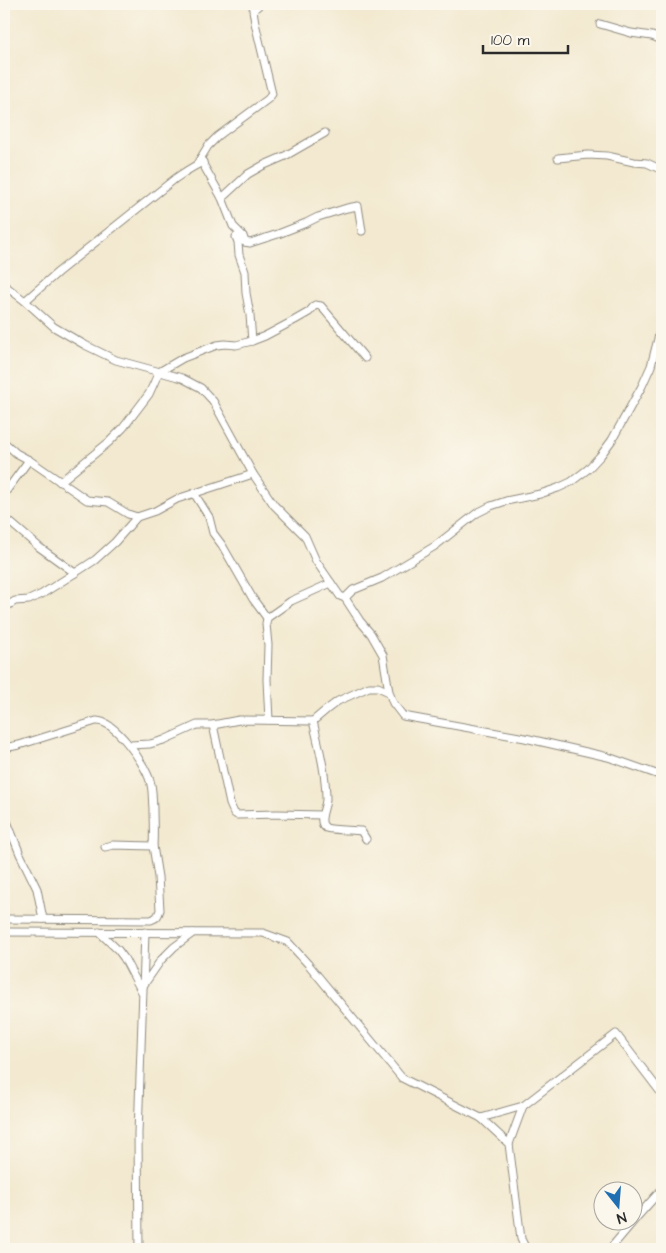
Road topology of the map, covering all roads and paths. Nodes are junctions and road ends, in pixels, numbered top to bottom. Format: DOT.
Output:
graph roads {
  1 [pos="260,4"];
  2 [pos="600,24"];
  3 [pos="662,40"];
  4 [pos="325,133"];
  5 [pos="558,158"];
  6 [pos="197,164"];
  7 [pos="662,170"];
  8 [pos="222,198"];
  9 [pos="362,231"];
  10 [pos="245,242"];
  11 [pos="4,286"];
  12 [pos="25,301"];
  13 [pos="662,323"];
  14 [pos="252,341"];
  15 [pos="365,358"];
  16 [pos="159,372"];
  17 [pos="4,442"];
  18 [pos="30,460"];
  19 [pos="253,474"];
  20 [pos="60,482"];
  21 [pos="4,494"];
  22 [pos="194,494"];
  23 [pos="4,517"];
  24 [pos="137,517"];
  25 [pos="75,573"];
  26 [pos="331,583"];
  27 [pos="345,598"];
  28 [pos="4,608"];
  29 [pos="267,618"];
  30 [pos="389,692"];
  31 [pos="269,720"];
  32 [pos="313,721"];
  33 [pos="213,725"];
  34 [pos="130,745"];
  35 [pos="4,748"];
  36 [pos="662,776"];
  37 [pos="4,814"];
  38 [pos="322,815"];
  39 [pos="366,839"];
  40 [pos="153,846"];
  41 [pos="105,847"];
  42 [pos="4,919"];
  43 [pos="43,919"];
  44 [pos="4,932"];
  45 [pos="99,932"];
  46 [pos="145,932"];
  47 [pos="194,932"];
  48 [pos="142,990"];
  49 [pos="662,1094"];
  50 [pos="523,1106"];
  51 [pos="481,1118"];
  52 [pos="509,1144"];
  53 [pos="662,1190"];
  54 [pos="139,1249"];
  55 [pos="526,1249"];
  56 [pos="610,1249"];
  1 -- 6 [label="street"];
  2 -- 3 [label="street"];
  4 -- 8 [label="street"];
  5 -- 7 [label="street"];
  6 -- 8 [label="street"];
  6 -- 12 [label="street"];
  8 -- 10 [label="street"];
  9 -- 10 [label="street"];
  10 -- 14 [label="street"];
  11 -- 12 [label="street"];
  12 -- 16 [label="street"];
  13 -- 27 [label="street"];
  14 -- 15 [label="street"];
  14 -- 16 [label="street"];
  16 -- 19 [label="street"];
  16 -- 20 [label="street"];
  17 -- 18 [label="street"];
  18 -- 20 [label="street"];
  18 -- 21 [label="street"];
  19 -- 22 [label="street"];
  19 -- 26 [label="street"];
  20 -- 24 [label="street"];
  22 -- 24 [label="street"];
  22 -- 29 [label="street"];
  23 -- 25 [label="street"];
  24 -- 25 [label="street"];
  25 -- 28 [label="street"];
  26 -- 27 [label="street"];
  26 -- 29 [label="street"];
  27 -- 30 [label="street"];
  29 -- 31 [label="street"];
  30 -- 32 [label="street"];
  30 -- 36 [label="street"];
  31 -- 32 [label="street"];
  31 -- 33 [label="street"];
  32 -- 38 [label="street"];
  33 -- 34 [label="street"];
  33 -- 38 [label="street"];
  34 -- 35 [label="street"];
  34 -- 40 [label="street"];
  37 -- 43 [label="street"];
  38 -- 39 [label="street"];
  40 -- 41 [label="street"];
  40 -- 43 [label="street"];
  42 -- 43 [label="street"];
  44 -- 45 [label="street"];
  45 -- 46 [label="street"];
  45 -- 48 [label="street"];
  46 -- 47 [label="street"];
  46 -- 48 [label="street"];
  47 -- 48 [label="street"];
  47 -- 51 [label="street"];
  48 -- 54 [label="street"];
  49 -- 50 [label="street"];
  50 -- 51 [label="street"];
  50 -- 52 [label="street"];
  51 -- 52 [label="street"];
  52 -- 55 [label="street"];
  53 -- 56 [label="street"];
}
